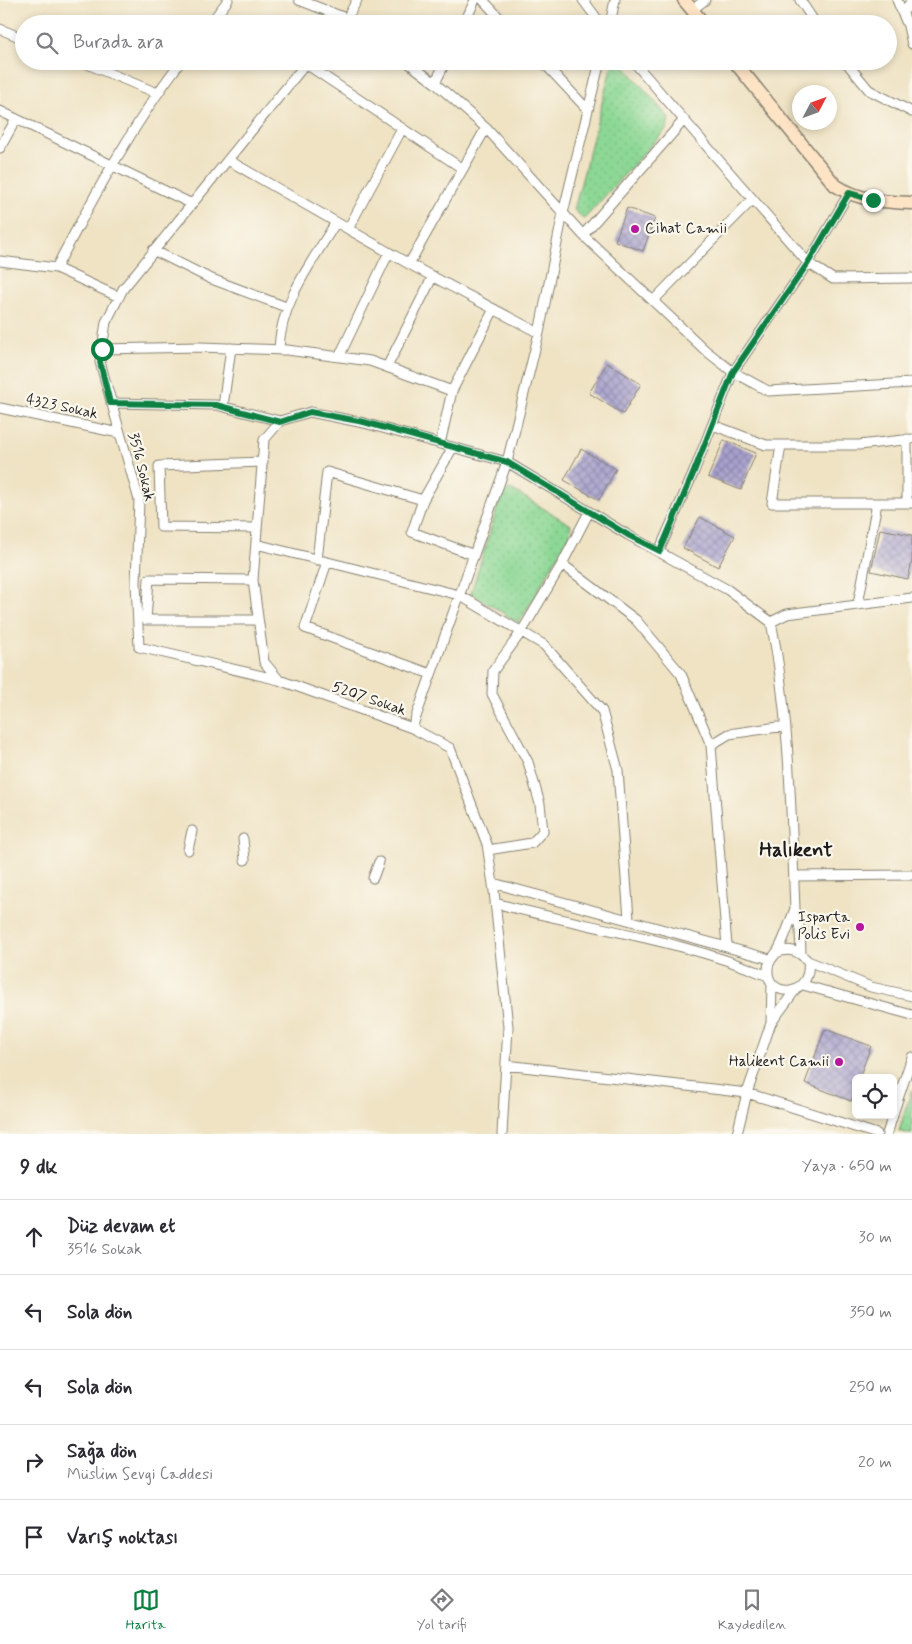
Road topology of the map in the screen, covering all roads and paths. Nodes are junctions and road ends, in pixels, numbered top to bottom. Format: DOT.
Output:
graph roads {
  1 [pos="228,0"];
  2 [pos="299,0"];
  3 [pos="357,0"];
  4 [pos="475,0"];
  5 [pos="483,0"];
  6 [pos="583,0"];
  7 [pos="615,0"];
  8 [pos="705,0"];
  9 [pos="800,0"];
  10 [pos="897,0"];
  11 [pos="912,1"];
  12 [pos="688,5"];
  13 [pos="902,13"];
  14 [pos="217,15"];
  15 [pos="333,15"];
  16 [pos="352,15"];
  17 [pos="468,15"];
  18 [pos="497,15"];
  19 [pos="594,15"];
  20 [pos="612,15"];
  21 [pos="696,15"];
  22 [pos="810,15"];
  23 [pos="910,26"];
  24 [pos="0,29"];
  25 [pos="15,35"];
  26 [pos="912,44"];
  27 [pos="102,70"];
  28 [pos="174,70"];
  29 [pos="301,70"];
  30 [pos="318,70"];
  31 [pos="418,70"];
  32 [pos="442,70"];
  33 [pos="550,70"];
  34 [pos="598,70"];
  35 [pos="641,70"];
  36 [pos="741,70"];
  37 [pos="853,70"];
  38 [pos="435,83"];
  39 [pos="157,93"];
  40 [pos="588,110"];
  41 [pos="0,111"];
  42 [pos="912,112"];
  43 [pos="16,119"];
  44 [pos="684,120"];
  45 [pos="486,128"];
  46 [pos="402,129"];
  47 [pos="0,148"];
  48 [pos="228,160"];
  49 [pos="111,165"];
  50 [pos="463,169"];
  51 [pos="849,193"];
  52 [pos="752,200"];
  53 [pos="912,203"];
  54 [pos="192,204"];
  55 [pos="563,213"];
  56 [pos="336,222"];
  57 [pos="348,229"];
  58 [pos="584,234"];
  59 [pos="153,250"];
  60 [pos="389,252"];
  61 [pos="0,261"];
  62 [pos="808,263"];
  63 [pos="409,264"];
  64 [pos="56,268"];
  65 [pos="433,276"];
  66 [pos="912,278"];
  67 [pos="119,297"];
  68 [pos="653,301"];
  69 [pos="286,307"];
  70 [pos="494,309"];
  71 [pos="539,333"];
  72 [pos="231,348"];
  73 [pos="102,349"];
  74 [pos="279,350"];
  75 [pos="338,357"];
  76 [pos="387,367"];
  77 [pos="733,372"];
  78 [pos="912,383"];
  79 [pos="452,391"];
  80 [pos="110,403"];
  81 [pos="223,406"];
  82 [pos="0,408"];
  83 [pos="280,422"];
  84 [pos="713,425"];
  85 [pos="118,433"];
  86 [pos="909,439"];
  87 [pos="440,444"];
  88 [pos="781,445"];
  89 [pos="453,447"];
  90 [pos="263,462"];
  91 [pos="507,462"];
  92 [pos="422,500"];
  93 [pos="909,503"];
  94 [pos="876,504"];
  95 [pos="589,512"];
  96 [pos="257,528"];
  97 [pos="256,544"];
  98 [pos="660,551"];
  99 [pos="474,555"];
  100 [pos="317,560"];
  101 [pos="327,562"];
  102 [pos="562,564"];
  103 [pos="253,580"];
  104 [pos="459,595"];
  105 [pos="912,598"];
  106 [pos="858,604"];
  107 [pos="258,620"];
  108 [pos="771,622"];
  109 [pos="522,631"];
  110 [pos="138,647"];
  111 [pos="431,674"];
  112 [pos="279,680"];
  113 [pos="785,726"];
  114 [pos="412,728"];
  115 [pos="712,745"];
  116 [pos="192,831"];
  117 [pos="243,839"];
  118 [pos="188,850"];
  119 [pos="488,850"];
  120 [pos="245,860"];
  121 [pos="380,862"];
  122 [pos="912,874"];
  123 [pos="794,876"];
  124 [pos="373,878"];
  125 [pos="493,883"];
  126 [pos="495,903"];
  127 [pos="795,908"];
  128 [pos="629,919"];
  129 [pos="727,946"];
  130 [pos="801,954"];
  131 [pos="773,956"];
  132 [pos="808,962"];
  133 [pos="770,980"];
  134 [pos="799,987"];
  135 [pos="912,996"];
  136 [pos="912,1015"];
  137 [pos="771,1023"];
  138 [pos="912,1058"];
  139 [pos="506,1065"];
  140 [pos="747,1093"];
  141 [pos="897,1102"];
  142 [pos="891,1119"];
  143 [pos="852,1130"];
  144 [pos="502,1134"];
  145 [pos="737,1134"];
  146 [pos="877,1134"];
  147 [pos="886,1134"];
  1 -- 14 [label="street"];
  2 -- 15 [label="street"];
  3 -- 16 [label="street"];
  4 -- 17 [label="street"];
  5 -- 18 [label="street"];
  6 -- 19 [label="street"];
  7 -- 20 [label="street"];
  8 -- 12 [label="street"];
  9 -- 22 [label="street"];
  10 -- 13 [label="street"];
  11 -- 13 [label="street"];
  12 -- 21 [label="street"];
  13 -- 23 [label="street"];
  23 -- 26 [label="street"];
  24 -- 25 [label="street"];
  27 -- 39 [label="street"];
  28 -- 39 [label="street"];
  29 -- 48 [label="street, 3516 Sokak"];
  30 -- 46 [label="street"];
  31 -- 38 [label="street"];
  32 -- 38 [label="street"];
  33 -- 40 [label="street"];
  34 -- 40 [label="street"];
  35 -- 44 [label="street"];
  36 -- 51 [label="street"];
  37 -- 42 [label="street"];
  38 -- 45 [label="street"];
  39 -- 49 [label="street"];
  40 -- 55 [label="street"];
  41 -- 43 [label="street"];
  43 -- 47 [label="street"];
  43 -- 49 [label="street"];
  44 -- 52 [label="street"];
  44 -- 58 [label="street"];
  45 -- 50 [label="street"];
  45 -- 55 [label="street"];
  46 -- 50 [label="street"];
  46 -- 57 [label="street"];
  48 -- 54 [label="street, 3516 Sokak"];
  48 -- 56 [label="street"];
  49 -- 54 [label="street"];
  49 -- 64 [label="street"];
  50 -- 63 [label="street"];
  51 -- 53 [label="street"];
  51 -- 62 [label="street"];
  52 -- 62 [label="street"];
  52 -- 68 [label="street"];
  54 -- 59 [label="street, 3516 Sokak"];
  55 -- 58 [label="street"];
  55 -- 71 [label="street"];
  56 -- 57 [label="street"];
  56 -- 69 [label="street"];
  57 -- 60 [label="street"];
  58 -- 68 [label="street"];
  59 -- 67 [label="street, 3516 Sokak"];
  59 -- 69 [label="street"];
  60 -- 63 [label="street"];
  60 -- 75 [label="street"];
  61 -- 64 [label="street"];
  62 -- 66 [label="street"];
  62 -- 77 [label="street"];
  63 -- 65 [label="street"];
  64 -- 67 [label="street"];
  65 -- 70 [label="street"];
  65 -- 76 [label="street"];
  67 -- 73 [label="street, 3516 Sokak"];
  68 -- 77 [label="street"];
  69 -- 74 [label="street"];
  70 -- 71 [label="street"];
  70 -- 79 [label="street"];
  71 -- 91 [label="street"];
  72 -- 73 [label="street"];
  72 -- 74 [label="street"];
  72 -- 81 [label="street"];
  73 -- 80 [label="street, 3516 Sokak"];
  74 -- 75 [label="street"];
  75 -- 76 [label="street"];
  76 -- 79 [label="street"];
  77 -- 78 [label="street"];
  77 -- 84 [label="street"];
  79 -- 87 [label="street"];
  80 -- 81 [label="street"];
  80 -- 85 [label="street, 3516 Sokak"];
  81 -- 83 [label="street"];
  82 -- 85 [label="street, 4323 Sokak"];
  83 -- 87 [label="street"];
  83 -- 90 [label="street"];
  84 -- 88 [label="street"];
  84 -- 98 [label="street"];
  85 -- 110 [label="street, 3516 Sokak"];
  86 -- 88 [label="street"];
  86 -- 93 [label="street"];
  87 -- 89 [label="street"];
  88 -- 94 [label="street"];
  89 -- 91 [label="street"];
  89 -- 92 [label="street"];
  90 -- 96 [label="street"];
  90 -- 96 [label="street"];
  91 -- 95 [label="street"];
  91 -- 99 [label="street"];
  92 -- 99 [label="street"];
  92 -- 100 [label="street"];
  93 -- 94 [label="street"];
  94 -- 106 [label="street"];
  95 -- 98 [label="street"];
  95 -- 102 [label="street"];
  96 -- 97 [label="street"];
  97 -- 100 [label="street"];
  97 -- 103 [label="street"];
  98 -- 108 [label="street"];
  99 -- 104 [label="street"];
  100 -- 101 [label="street"];
  101 -- 104 [label="street"];
  101 -- 111 [label="street"];
  102 -- 109 [label="street"];
  102 -- 115 [label="street"];
  103 -- 107 [label="street"];
  103 -- 107 [label="street"];
  104 -- 109 [label="street"];
  104 -- 111 [label="street"];
  105 -- 106 [label="street"];
  106 -- 108 [label="street"];
  107 -- 112 [label="street"];
  108 -- 113 [label="street"];
  109 -- 119 [label="street"];
  109 -- 128 [label="street"];
  110 -- 112 [label="street, 5207 Sokak"];
  111 -- 114 [label="street"];
  112 -- 114 [label="street, 5207 Sokak"];
  113 -- 115 [label="street"];
  113 -- 123 [label="street"];
  114 -- 119 [label="street, 5207 Sokak"];
  115 -- 129 [label="street"];
  116 -- 118 [label="street"];
  117 -- 120 [label="street"];
  119 -- 125 [label="street, 5207 Sokak"];
  121 -- 124 [label="street"];
  122 -- 123 [label="street"];
  123 -- 127 [label="street"];
  125 -- 126 [label="street, 5207 Sokak"];
  125 -- 128 [label="street"];
  126 -- 133 [label="street"];
  126 -- 139 [label="street"];
  127 -- 130 [label="street"];
  127 -- 131 [label="street"];
  128 -- 129 [label="street"];
  129 -- 131 [label="street"];
  130 -- 131 [label="street"];
  130 -- 132 [label="street"];
  131 -- 133 [label="street"];
  132 -- 134 [label="street"];
  132 -- 135 [label="street"];
  133 -- 134 [label="street"];
  133 -- 137 [label="street"];
  134 -- 136 [label="street"];
  134 -- 137 [label="street"];
  137 -- 140 [label="street"];
  138 -- 141 [label="street"];
  139 -- 140 [label="street"];
  139 -- 144 [label="street"];
  140 -- 143 [label="street"];
  140 -- 145 [label="street"];
  142 -- 147 [label="street"];
  143 -- 146 [label="street"];
}
